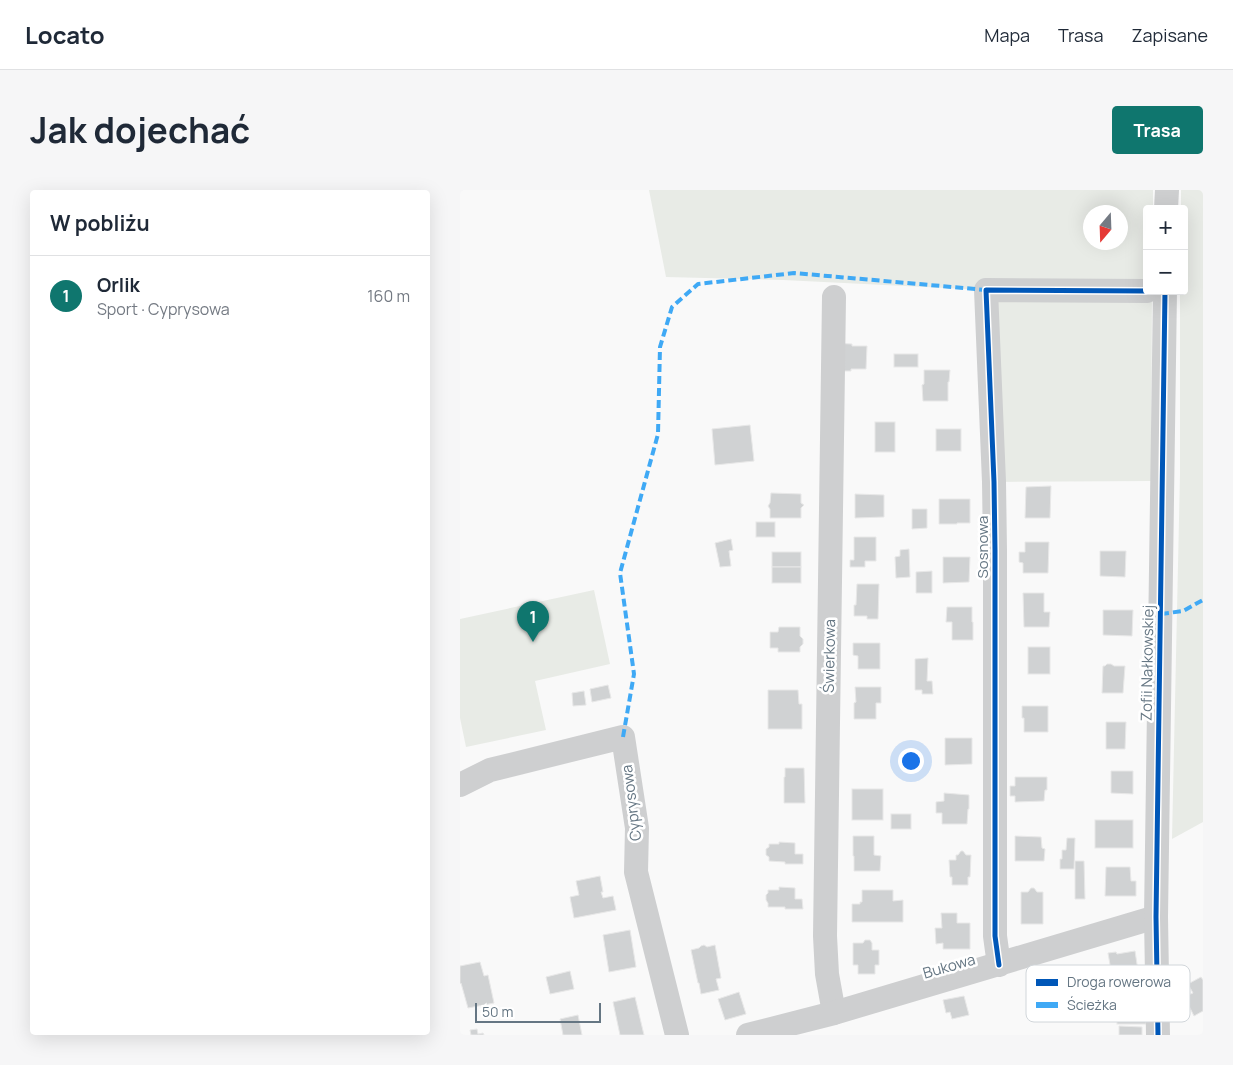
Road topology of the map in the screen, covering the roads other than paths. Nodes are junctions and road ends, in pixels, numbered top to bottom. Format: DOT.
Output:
graph roads {
  1 [pos="1167,190"];
  2 [pos="1166,205"];
  3 [pos="1143,291"];
  4 [pos="1165,295"];
  5 [pos="834,297"];
  6 [pos="460,785"];
  7 [pos="1156,917"];
  8 [pos="999,965"];
  9 [pos="1157,965"];
  10 [pos="834,1013"];
  11 [pos="1158,1022"];
  12 [pos="800,1029"];
  13 [pos="677,1035"];
  14 [pos="748,1035"];
  15 [pos="1158,1035"];
  1 -- 2 [label="street"];
  3 -- 8 [label="street, Sosnowa"];
  4 -- 7 [label="street, Zofii Nałkowskiej"];
  5 -- 10 [label="street, Świerkowa"];
  6 -- 13 [label="street, Cyprysowa"];
  7 -- 8 [label="street, Bukowa"];
  7 -- 9 [label="street, Zofii Nałkowskiej"];
  8 -- 10 [label="street, Bukowa"];
  10 -- 12 [label="street, Bukowa"];
  11 -- 15 [label="street, Zofii Nałkowskiej"];
  12 -- 14 [label="street, Bukowa"];
}
